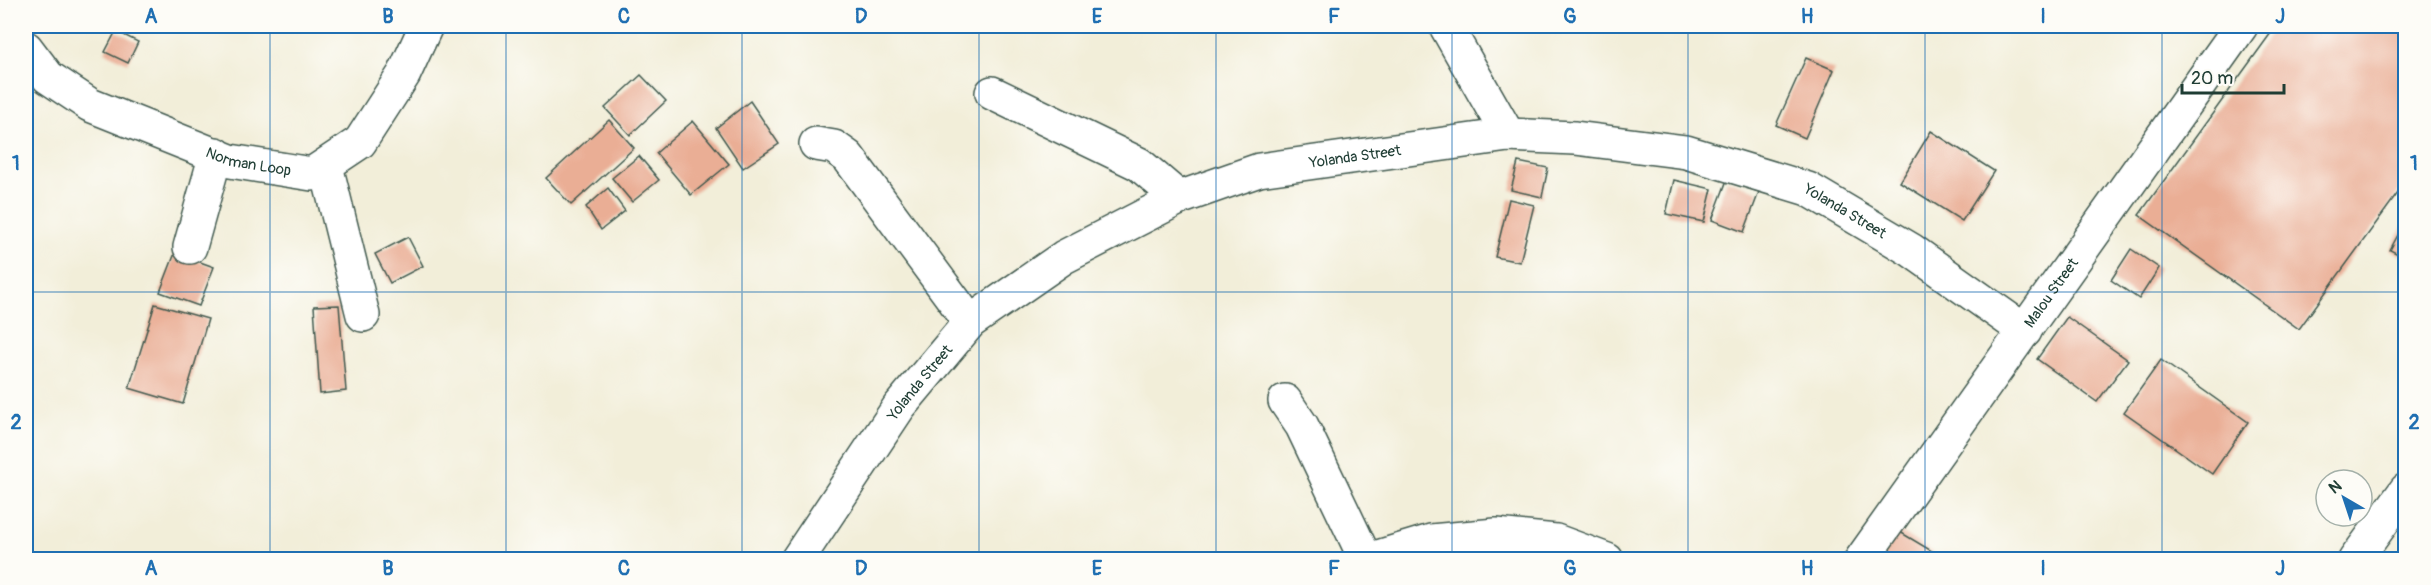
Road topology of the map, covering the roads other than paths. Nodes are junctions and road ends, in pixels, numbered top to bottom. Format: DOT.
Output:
graph roads {
  1 [pos="426,26"];
  2 [pos="1446,26"];
  3 [pos="2241,26"];
  4 [pos="26,48"];
  5 [pos="992,93"];
  6 [pos="1508,135"];
  7 [pos="816,144"];
  8 [pos="216,154"];
  9 [pos="326,166"];
  10 [pos="1179,198"];
  11 [pos="190,247"];
  12 [pos="363,315"];
  13 [pos="970,322"];
  14 [pos="2025,331"];
  15 [pos="1285,401"];
  16 [pos="2406,490"];
  17 [pos="797,560"];
  18 [pos="1367,560"];
  19 [pos="1606,560"];
  20 [pos="1861,560"];
  21 [pos="2355,560"];
  1 -- 9 [label="street, Norman Loop"];
  2 -- 6 [label="street"];
  3 -- 14 [label="street, Malou Street"];
  4 -- 8 [label="street, Norman Loop"];
  5 -- 10 [label="street"];
  6 -- 10 [label="street, Yolanda Street"];
  6 -- 14 [label="street, Yolanda Street"];
  7 -- 13 [label="street"];
  8 -- 9 [label="street, Norman Loop"];
  8 -- 11 [label="street"];
  9 -- 12 [label="street"];
  10 -- 13 [label="street, Yolanda Street"];
  13 -- 17 [label="street, Yolanda Street"];
  14 -- 20 [label="street, Malou Street"];
  15 -- 18 [label="street"];
  16 -- 21 [label="street"];
  18 -- 19 [label="street"];
}
